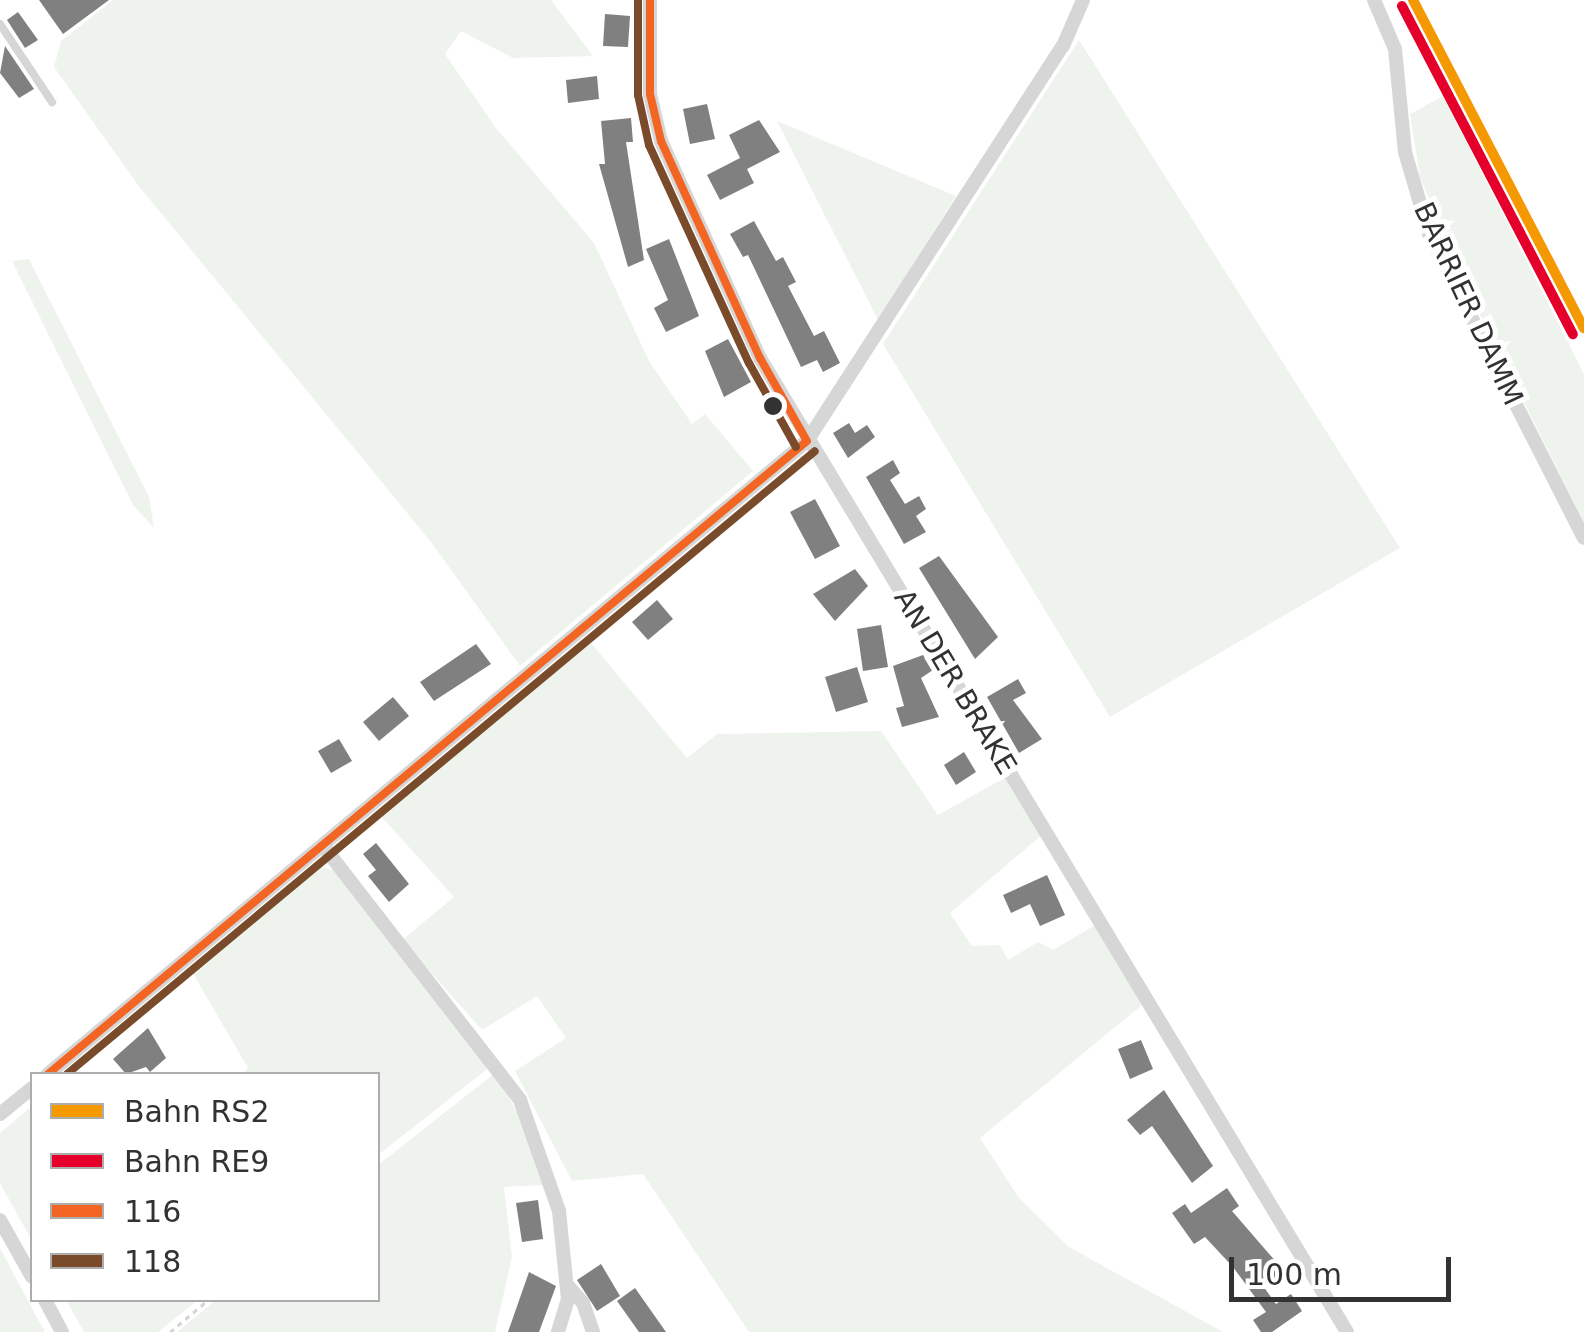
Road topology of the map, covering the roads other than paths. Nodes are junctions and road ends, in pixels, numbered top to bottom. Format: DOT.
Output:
graph roads {
  1 [pos="650,0"];
  2 [pos="1083,0"];
  3 [pos="1374,0"];
  4 [pos="0,24"];
  5 [pos="52,102"];
  6 [pos="807,441"];
  7 [pos="1584,538"];
  8 [pos="324,847"];
  9 [pos="50,1072"];
  10 [pos="30,1090"];
  11 [pos="0,1114"];
  12 [pos="0,1220"];
  13 [pos="30,1273"];
  14 [pos="566,1284"];
  15 [pos="46,1302"];
  16 [pos="62,1332"];
  17 [pos="558,1332"];
  18 [pos="593,1332"];
  19 [pos="1347,1332"];
  1 -- 6 [label="street, AN DER BRAKE"];
  2 -- 6 [label="street"];
  3 -- 7 [label="street, BARRIER DAMM"];
  4 -- 5 [label="lane"];
  6 -- 8 [label="street"];
  6 -- 19 [label="street, AN DER BRAKE"];
  8 -- 9 [label="street"];
  8 -- 14 [label="street"];
  10 -- 11 [label="street"];
  12 -- 13 [label="street"];
  14 -- 17 [label="street"];
  14 -- 18 [label="street"];
  15 -- 16 [label="street"];
}
